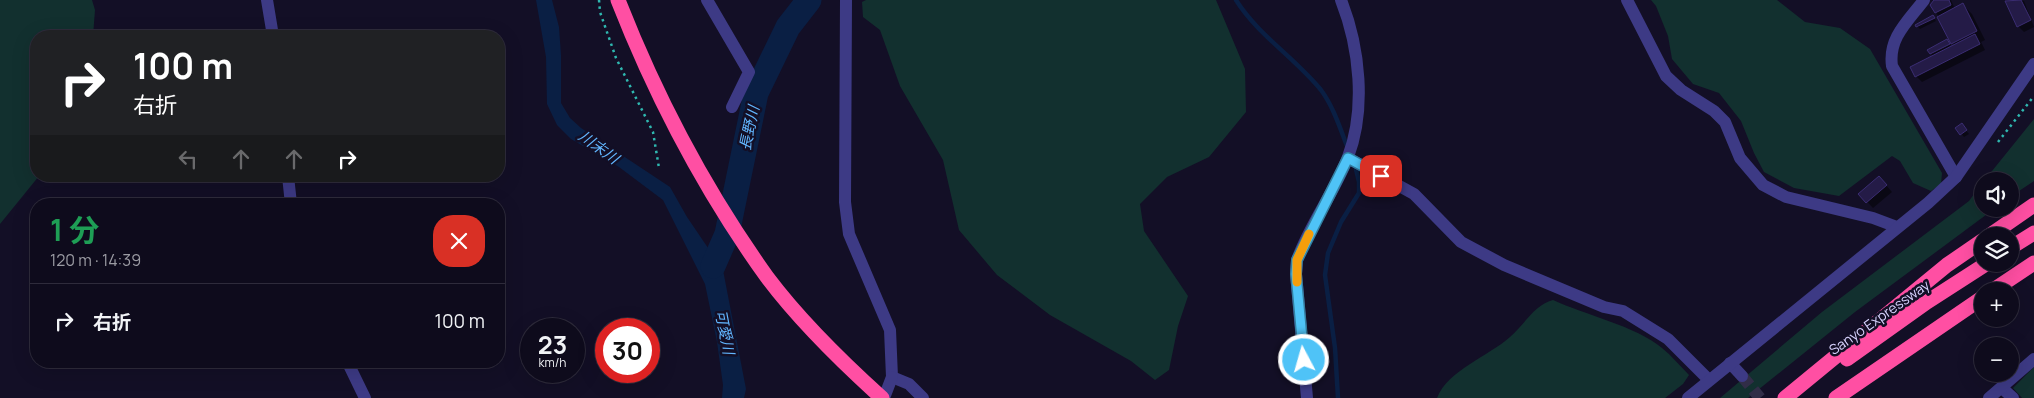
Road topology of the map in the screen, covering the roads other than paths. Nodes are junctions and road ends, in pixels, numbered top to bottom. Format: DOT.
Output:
graph roads {
  1 [pos="267,0"];
  2 [pos="618,0"];
  3 [pos="707,0"];
  4 [pos="846,0"];
  5 [pos="1342,0"];
  6 [pos="1627,0"];
  7 [pos="1924,0"];
  8 [pos="272,30"];
  9 [pos="2034,64"];
  10 [pos="732,107"];
  11 [pos="1348,158"];
  12 [pos="1956,177"];
  13 [pos="289,182"];
  14 [pos="290,198"];
  15 [pos="2034,205"];
  16 [pos="2002,227"];
  17 [pos="1898,228"];
  18 [pos="2034,233"];
  19 [pos="2019,242"];
  20 [pos="1974,246"];
  21 [pos="2034,263"];
  22 [pos="1974,272"];
  23 [pos="2034,273"];
  24 [pos="2006,282"];
  25 [pos="2019,282"];
  26 [pos="1974,303"];
  27 [pos="1974,309"];
  28 [pos="2034,359"];
  29 [pos="1730,363"];
  30 [pos="351,368"];
  31 [pos="1873,372"];
  32 [pos="1742,376"];
  33 [pos="892,377"];
  34 [pos="1709,380"];
  35 [pos="2002,388"];
  36 [pos="366,398"];
  37 [pos="883,398"];
  38 [pos="923,398"];
  39 [pos="1307,398"];
  40 [pos="1688,398"];
  41 [pos="1785,398"];
  42 [pos="1792,398"];
  43 [pos="1836,398"];
  44 [pos="1988,398"];
  45 [pos="2013,398"];
  1 -- 8 [label="street"];
  2 -- 37 [label="highway"];
  3 -- 10 [label="street"];
  4 -- 33 [label="street"];
  5 -- 11 [label="street"];
  6 -- 17 [label="street"];
  7 -- 12 [label="street"];
  9 -- 12 [label="street"];
  11 -- 34 [label="street"];
  11 -- 39 [label="street"];
  12 -- 17 [label="street"];
  13 -- 14 [label="street"];
  15 -- 16 [label="highway"];
  17 -- 29 [label="street"];
  18 -- 19 [label="highway"];
  20 -- 41 [label="highway"];
  21 -- 24 [label="highway"];
  22 -- 42 [label="highway, Sanyo Expressway"];
  23 -- 25 [label="highway"];
  26 -- 31 [label="highway"];
  27 -- 31 [label="highway"];
  28 -- 35 [label="street"];
  29 -- 32 [label="street"];
  29 -- 34 [label="street"];
  30 -- 36 [label="street"];
  31 -- 43 [label="highway"];
  33 -- 37 [label="street"];
  33 -- 38 [label="street"];
  34 -- 40 [label="street"];
  35 -- 44 [label="street"];
  35 -- 45 [label="street"];
}
